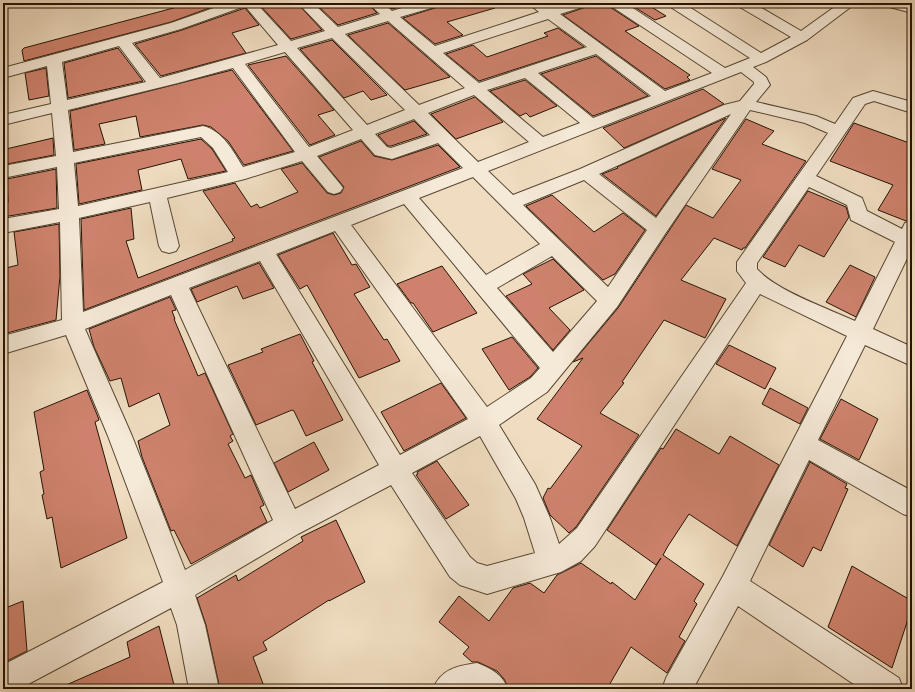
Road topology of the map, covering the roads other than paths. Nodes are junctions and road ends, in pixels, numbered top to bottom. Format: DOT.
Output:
graph roads {
  1 [pos="241,3"];
  2 [pos="249,3"];
  3 [pos="305,3"];
  4 [pos="375,3"];
  5 [pos="434,3"];
  6 [pos="535,3"];
  7 [pos="581,3"];
  8 [pos="616,3"];
  9 [pos="674,3"];
  10 [pos="743,3"];
  11 [pos="849,3"];
  12 [pos="891,3"];
  13 [pos="912,10"];
  14 [pos="549,13"];
  15 [pos="390,16"];
  16 [pos="336,32"];
  17 [pos="802,37"];
  18 [pos="122,40"];
  19 [pos="287,47"];
  20 [pos="598,48"];
  21 [pos="433,52"];
  22 [pos="54,59"];
  23 [pos="762,59"];
  24 [pos="236,62"];
  25 [pos="742,66"];
  26 [pos="528,72"];
  27 [pos="3,73"];
  28 [pos="723,73"];
  29 [pos="156,84"];
  30 [pos="476,89"];
  31 [pos="662,96"];
  32 [pos="746,104"];
  33 [pos="59,106"];
  34 [pos="912,108"];
  35 [pos="416,111"];
  36 [pos="3,120"];
  37 [pos="591,124"];
  38 [pos="363,131"];
  39 [pos="838,131"];
  40 [pos="442,136"];
  41 [pos="541,144"];
  42 [pos="306,154"];
  43 [pos="65,159"];
  44 [pos="476,169"];
  45 [pos="3,172"];
  46 [pos="586,173"];
  47 [pos="239,175"];
  48 [pos="805,178"];
  49 [pos="334,188"];
  50 [pos="157,194"];
  51 [pos="407,196"];
  52 [pos="510,203"];
  53 [pos="69,214"];
  54 [pos="338,222"];
  55 [pos="3,226"];
  56 [pos="658,229"];
  57 [pos="909,233"];
  58 [pos="169,246"];
  59 [pos="554,246"];
  60 [pos="264,251"];
  61 [pos="758,282"];
  62 [pos="177,285"];
  63 [pos="484,286"];
  64 [pos="610,301"];
  65 [pos="73,326"];
  66 [pos="860,332"];
  67 [pos="3,345"];
  68 [pos="912,357"];
  69 [pos="554,369"];
  70 [pos="484,422"];
  71 [pos="804,445"];
  72 [pos="395,469"];
  73 [pos="912,505"];
  74 [pos="289,525"];
  75 [pos="551,562"];
  76 [pos="733,586"];
  77 [pos="179,589"];
  78 [pos="3,681"];
  79 [pos="204,689"];
  80 [pos="448,689"];
  81 [pos="493,689"];
  82 [pos="677,689"];
  83 [pos="888,689"];
  1 -- 18 [label="street"];
  2 -- 19 [label="street"];
  3 -- 16 [label="street"];
  4 -- 15 [label="street"];
  5 -- 15 [label="street"];
  6 -- 14 [label="street"];
  7 -- 14 [label="street"];
  8 -- 28 [label="street"];
  9 -- 23 [label="street"];
  10 -- 17 [label="street"];
  11 -- 17 [label="street"];
  12 -- 13 [label="street"];
  14 -- 20 [label="street"];
  14 -- 21 [label="street"];
  15 -- 16 [label="street"];
  15 -- 21 [label="street"];
  16 -- 19 [label="street"];
  16 -- 35 [label="street"];
  17 -- 23 [label="street"];
  18 -- 22 [label="street"];
  18 -- 29 [label="street"];
  19 -- 24 [label="street"];
  19 -- 38 [label="street"];
  20 -- 26 [label="street"];
  20 -- 31 [label="street"];
  21 -- 30 [label="street"];
  22 -- 27 [label="street"];
  22 -- 33 [label="street"];
  23 -- 25 [label="street"];
  24 -- 29 [label="street"];
  24 -- 42 [label="street"];
  25 -- 28 [label="street"];
  25 -- 32 [label="street"];
  26 -- 30 [label="street"];
  26 -- 37 [label="street"];
  28 -- 31 [label="street"];
  29 -- 33 [label="street"];
  30 -- 35 [label="street"];
  30 -- 41 [label="street"];
  31 -- 37 [label="street"];
  32 -- 39 [label="street"];
  32 -- 46 [label="street"];
  32 -- 56 [label="street"];
  33 -- 36 [label="street"];
  33 -- 43 [label="street"];
  34 -- 39 [label="street"];
  35 -- 38 [label="street"];
  35 -- 40 [label="street"];
  37 -- 41 [label="street"];
  38 -- 40 [label="street"];
  38 -- 42 [label="street"];
  39 -- 48 [label="street"];
  40 -- 44 [label="street"];
  41 -- 44 [label="street"];
  42 -- 47 [label="street"];
  42 -- 49 [label="street"];
  43 -- 45 [label="street"];
  43 -- 47 [label="street"];
  43 -- 53 [label="street"];
  44 -- 51 [label="street"];
  44 -- 52 [label="street"];
  46 -- 52 [label="street"];
  46 -- 56 [label="street"];
  47 -- 50 [label="street"];
  48 -- 57 [label="street"];
  48 -- 61 [label="street"];
  50 -- 53 [label="street"];
  50 -- 58 [label="street"];
  51 -- 54 [label="street"];
  51 -- 63 [label="street"];
  52 -- 59 [label="street"];
  53 -- 55 [label="street"];
  53 -- 65 [label="street"];
  54 -- 60 [label="street"];
  54 -- 70 [label="street"];
  56 -- 64 [label="street"];
  57 -- 66 [label="street"];
  59 -- 63 [label="street"];
  59 -- 64 [label="street"];
  60 -- 62 [label="street"];
  60 -- 72 [label="street"];
  61 -- 66 [label="street"];
  61 -- 75 [label="street"];
  62 -- 65 [label="street"];
  62 -- 74 [label="street"];
  63 -- 69 [label="street"];
  64 -- 69 [label="street"];
  65 -- 67 [label="street"];
  65 -- 77 [label="street"];
  66 -- 68 [label="street"];
  66 -- 71 [label="street"];
  69 -- 70 [label="street"];
  70 -- 72 [label="street"];
  70 -- 75 [label="street"];
  71 -- 73 [label="street"];
  71 -- 76 [label="street"];
  72 -- 74 [label="street"];
  72 -- 75 [label="street"];
  74 -- 77 [label="street"];
  76 -- 82 [label="street"];
  76 -- 83 [label="street"];
  77 -- 78 [label="street"];
  77 -- 79 [label="street"];
  80 -- 81 [label="street"];
}
